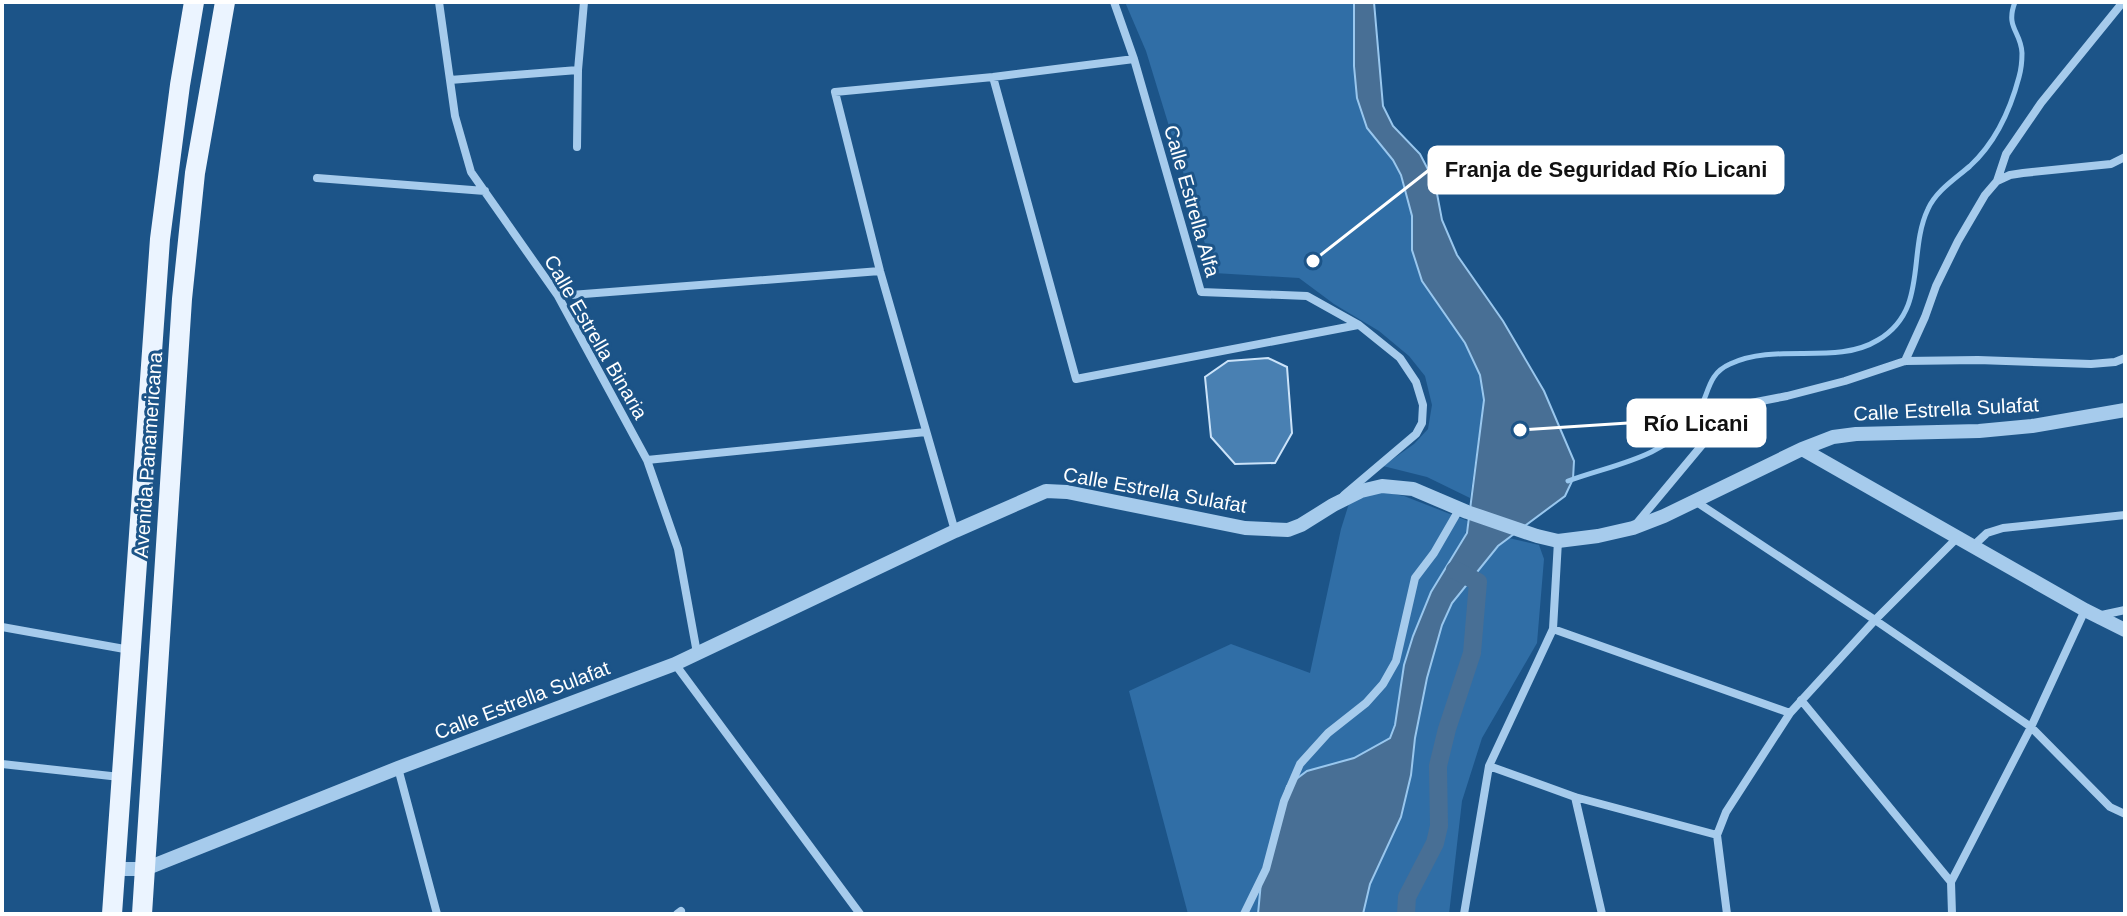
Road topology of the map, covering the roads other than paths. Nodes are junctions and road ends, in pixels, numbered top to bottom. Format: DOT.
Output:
graph roads {
  1 [pos="194,2"];
  2 [pos="225,2"];
  3 [pos="439,2"];
  4 [pos="584,2"];
  5 [pos="1114,2"];
  6 [pos="2123,2"];
  7 [pos="1134,59"];
  8 [pos="578,70"];
  9 [pos="993,77"];
  10 [pos="450,80"];
  11 [pos="577,147"];
  12 [pos="2125,157"];
  13 [pos="317,178"];
  14 [pos="1997,181"];
  15 [pos="485,191"];
  16 [pos="880,271"];
  17 [pos="558,296"];
  18 [pos="1359,325"];
  19 [pos="2125,358"];
  20 [pos="1905,361"];
  21 [pos="2125,410"];
  22 [pos="926,432"];
  23 [pos="1802,449"];
  24 [pos="647,460"];
  25 [pos="1695,501"];
  26 [pos="1333,505"];
  27 [pos="1464,510"];
  28 [pos="2125,515"];
  29 [pos="1633,528"];
  30 [pos="955,531"];
  31 [pos="1957,538"];
  32 [pos="1558,541"];
  33 [pos="1973,546"];
  34 [pos="2125,610"];
  35 [pos="2091,613"];
  36 [pos="1875,620"];
  37 [pos="2,627"];
  38 [pos="1553,629"];
  39 [pos="2125,630"];
  40 [pos="130,650"];
  41 [pos="697,653"];
  42 [pos="675,664"];
  43 [pos="1801,700"];
  44 [pos="1790,713"];
  45 [pos="2031,727"];
  46 [pos="2,764"];
  47 [pos="1489,766"];
  48 [pos="398,768"];
  49 [pos="121,777"];
  50 [pos="1575,797"];
  51 [pos="2125,814"];
  52 [pos="1717,835"];
  53 [pos="114,869"];
  54 [pos="145,869"];
  55 [pos="1951,882"];
  56 [pos="1724,913"];
  57 [pos="112,914"];
  58 [pos="142,914"];
  59 [pos="437,914"];
  60 [pos="860,914"];
  61 [pos="1244,914"];
  62 [pos="1464,914"];
  63 [pos="1602,914"];
  64 [pos="1952,914"];
  1 -- 40 [label="main road, Avenida Panamericana"];
  2 -- 54 [label="main road, Avenida Panamericana"];
  3 -- 10 [label="street, Calle Estrella Binaria"];
  4 -- 8 [label="street"];
  5 -- 7 [label="street, Calle Estrella Alfa"];
  6 -- 14 [label="street"];
  7 -- 9 [label="street"];
  7 -- 18 [label="street, Calle Estrella Alfa"];
  8 -- 10 [label="street"];
  8 -- 11 [label="street"];
  9 -- 16 [label="street"];
  9 -- 18 [label="street"];
  10 -- 15 [label="street, Calle Estrella Binaria"];
  12 -- 14 [label="street"];
  13 -- 15 [label="street"];
  14 -- 20 [label="street"];
  15 -- 17 [label="street, Calle Estrella Binaria"];
  16 -- 17 [label="street"];
  16 -- 22 [label="street"];
  17 -- 24 [label="street, Calle Estrella Binaria"];
  18 -- 26 [label="street, Calle Estrella Alfa"];
  19 -- 20 [label="street"];
  20 -- 29 [label="street"];
  21 -- 23 [label="street, Calle Estrella Sulafat"];
  22 -- 24 [label="street"];
  22 -- 30 [label="street"];
  23 -- 25 [label="street, Calle Estrella Sulafat"];
  23 -- 31 [label="street"];
  24 -- 41 [label="street, Calle Estrella Binaria"];
  25 -- 29 [label="street, Calle Estrella Sulafat"];
  25 -- 36 [label="street"];
  26 -- 27 [label="street, Calle Estrella Sulafat"];
  26 -- 30 [label="street, Calle Estrella Sulafat"];
  27 -- 32 [label="street, Calle Estrella Sulafat"];
  27 -- 61 [label="street"];
  28 -- 33 [label="street"];
  29 -- 32 [label="street, Calle Estrella Sulafat"];
  30 -- 41 [label="street, Calle Estrella Sulafat"];
  31 -- 33 [label="street"];
  31 -- 36 [label="street"];
  32 -- 38 [label="street"];
  33 -- 35 [label="street"];
  34 -- 35 [label="street"];
  35 -- 39 [label="street"];
  35 -- 45 [label="street"];
  36 -- 43 [label="street"];
  36 -- 45 [label="street"];
  37 -- 40 [label="street"];
  38 -- 44 [label="street"];
  38 -- 47 [label="street"];
  40 -- 49 [label="main road, Avenida Panamericana"];
  41 -- 42 [label="street, Calle Estrella Sulafat"];
  42 -- 48 [label="street, Calle Estrella Sulafat"];
  42 -- 60 [label="street"];
  43 -- 44 [label="street"];
  43 -- 55 [label="street"];
  44 -- 52 [label="street"];
  45 -- 51 [label="street"];
  45 -- 55 [label="street"];
  46 -- 49 [label="street"];
  47 -- 50 [label="street"];
  47 -- 62 [label="street"];
  48 -- 54 [label="street, Calle Estrella Sulafat"];
  48 -- 59 [label="street"];
  49 -- 53 [label="main road, Avenida Panamericana"];
  50 -- 52 [label="street"];
  50 -- 63 [label="street"];
  52 -- 56 [label="street"];
  53 -- 54 [label="street, Calle Estrella Sulafat"];
  53 -- 57 [label="main road, Avenida Panamericana"];
  54 -- 58 [label="main road, Avenida Panamericana"];
  55 -- 64 [label="street"];
}
